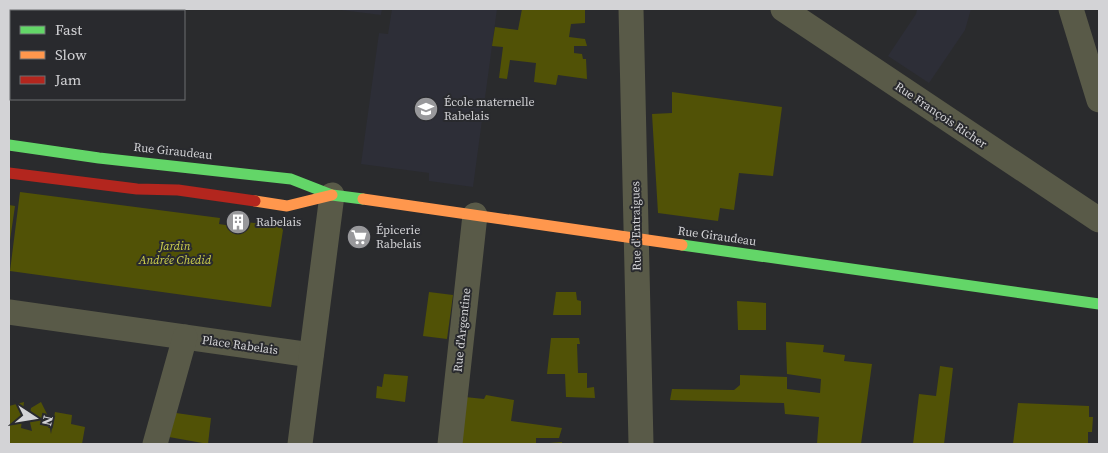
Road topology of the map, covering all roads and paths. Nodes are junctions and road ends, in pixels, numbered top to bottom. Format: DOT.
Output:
graph roads {
  1 [pos="630,9"];
  2 [pos="783,9"];
  3 [pos="1071,9"];
  4 [pos="1099,100"];
  5 [pos="9,145"];
  6 [pos="9,173"];
  7 [pos="332,195"];
  8 [pos="475,215"];
  9 [pos="1099,220"];
  10 [pos="636,238"];
  11 [pos="1099,304"];
  12 [pos="9,312"];
  13 [pos="185,337"];
  14 [pos="311,355"];
  15 [pos="155,444"];
  16 [pos="300,444"];
  17 [pos="450,444"];
  18 [pos="641,444"];
  1 -- 10 [label="street, Rue d'Entraigues"];
  2 -- 9 [label="street, Rue François Richer"];
  3 -- 4 [label="street"];
  5 -- 7 [label="street, Rue Giraudeau"];
  6 -- 7 [label="street, Rue Giraudeau"];
  7 -- 8 [label="street, Rue Giraudeau"];
  7 -- 14 [label="street"];
  8 -- 10 [label="street, Rue Giraudeau"];
  8 -- 17 [label="street, Rue d'Argentine"];
  10 -- 11 [label="street, Rue Giraudeau"];
  10 -- 18 [label="street, Rue d'Entraigues"];
  12 -- 13 [label="street, Place Rabelais"];
  13 -- 14 [label="street, Place Rabelais"];
  13 -- 15 [label="street"];
  14 -- 16 [label="street"];
}
